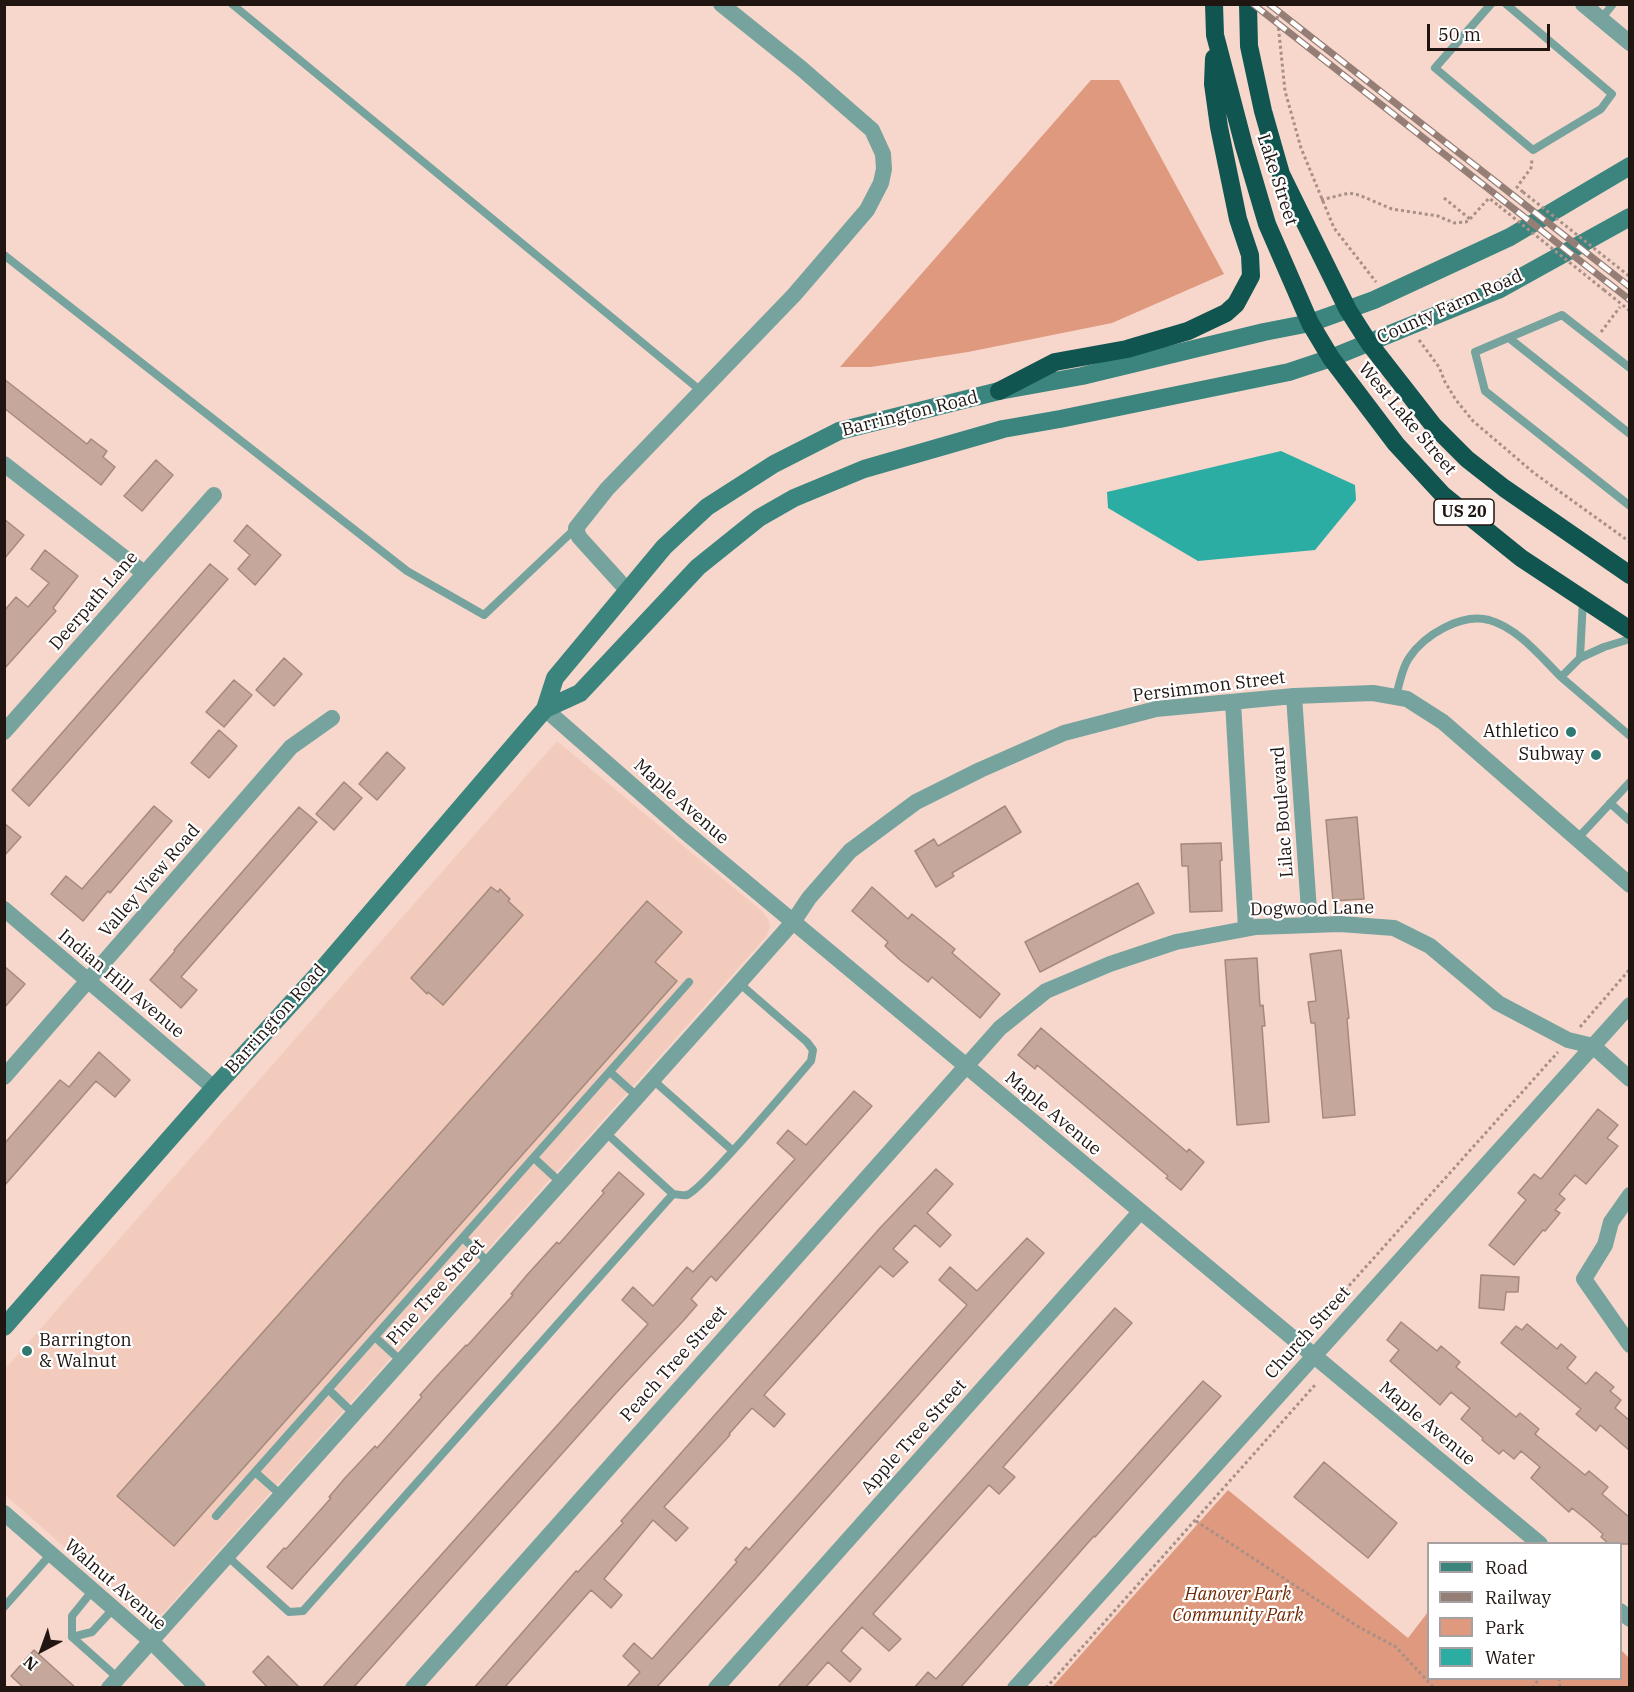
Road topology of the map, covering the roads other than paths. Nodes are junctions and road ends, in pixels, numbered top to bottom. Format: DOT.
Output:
graph roads {
  1 [pos="232,4"];
  2 [pos="721,4"];
  3 [pos="1214,4"];
  4 [pos="1248,4"];
  5 [pos="1491,4"];
  6 [pos="1506,4"];
  7 [pos="1583,4"];
  8 [pos="1613,4"];
  9 [pos="1601,19"];
  10 [pos="1215,35"];
  11 [pos="1629,43"];
  12 [pos="1629,166"];
  13 [pos="1629,217"];
  14 [pos="4,255"];
  15 [pos="1348,310"];
  16 [pos="1310,323"];
  17 [pos="1509,338"];
  18 [pos="1369,343"];
  19 [pos="1331,358"];
  20 [pos="1629,368"];
  21 [pos="701,391"];
  22 [pos="999,391"];
  23 [pos="1629,434"];
  24 [pos="4,464"];
  25 [pos="214,495"];
  26 [pos="1629,506"];
  27 [pos="576,528"];
  28 [pos="144,573"];
  29 [pos="1629,575"];
  30 [pos="627,590"];
  31 [pos="1583,598"];
  32 [pos="1629,630"];
  33 [pos="1629,639"];
  34 [pos="1580,658"];
  35 [pos="1561,677"];
  36 [pos="1294,696"];
  37 [pos="1396,697"];
  38 [pos="1233,702"];
  39 [pos="545,709"];
  40 [pos="332,718"];
  41 [pos="4,732"];
  42 [pos="1629,736"];
  43 [pos="1629,782"];
  44 [pos="1610,803"];
  45 [pos="1629,821"];
  46 [pos="1577,839"];
  47 [pos="1629,885"];
  48 [pos="4,909"];
  49 [pos="793,922"];
  50 [pos="1310,925"];
  51 [pos="1246,928"];
  52 [pos="88,982"];
  53 [pos="689,982"];
  54 [pos="739,983"];
  55 [pos="1629,1005"];
  56 [pos="1593,1046"];
  57 [pos="965,1066"];
  58 [pos="610,1072"];
  59 [pos="4,1077"];
  60 [pos="1629,1079"];
  61 [pos="653,1080"];
  62 [pos="214,1088"];
  63 [pos="638,1096"];
  64 [pos="604,1132"];
  65 [pos="732,1150"];
  66 [pos="534,1158"];
  67 [pos="560,1182"];
  68 [pos="673,1194"];
  69 [pos="1629,1195"];
  70 [pos="1140,1212"];
  71 [pos="463,1238"];
  72 [pos="489,1262"];
  73 [pos="4,1326"];
  74 [pos="375,1337"];
  75 [pos="1629,1345"];
  76 [pos="1315,1354"];
  77 [pos="401,1361"];
  78 [pos="328,1389"];
  79 [pos="354,1413"];
  80 [pos="255,1472"];
  81 [pos="281,1495"];
  82 [pos="216,1516"];
  83 [pos="7,1520"];
  84 [pos="1538,1542"];
  85 [pos="51,1554"];
  86 [pos="227,1556"];
  87 [pos="93,1590"];
  88 [pos="4,1607"];
  89 [pos="114,1608"];
  90 [pos="72,1637"];
  91 [pos="151,1641"];
  92 [pos="114,1683"];
  93 [pos="198,1688"];
  94 [pos="412,1688"];
  95 [pos="716,1688"];
  96 [pos="1016,1688"];
  1 -- 21 [label="lane"];
  2 -- 21 [label="street"];
  3 -- 10 [label="highway, Lake Street / US 20"];
  4 -- 15 [label="highway, Lake Street / US 20"];
  5 -- 6 [label="lane"];
  7 -- 9 [label="street"];
  8 -- 9 [label="lane"];
  9 -- 11 [label="street"];
  10 -- 16 [label="highway, Lake Street / US 20"];
  10 -- 22 [label="highway"];
  12 -- 15 [label="main road, County Farm Road"];
  13 -- 18 [label="main road, County Farm Road"];
  14 -- 27 [label="lane"];
  15 -- 16 [label="main road, Barrington Road"];
  15 -- 18 [label="highway, West Lake Street / US 20"];
  16 -- 19 [label="highway, Lake Street / US 20"];
  16 -- 22 [label="main road, Barrington Road"];
  17 -- 20 [label="lane"];
  17 -- 23 [label="lane"];
  17 -- 26 [label="lane"];
  18 -- 19 [label="main road, County Farm Road"];
  18 -- 29 [label="highway, West Lake Street / US 20"];
  19 -- 31 [label="highway, West Lake Street / US 20"];
  19 -- 39 [label="main road, Barrington Road"];
  21 -- 27 [label="street"];
  22 -- 30 [label="main road, Barrington Road"];
  24 -- 28 [label="street"];
  25 -- 28 [label="street, Deerpath Lane"];
  27 -- 30 [label="street"];
  28 -- 41 [label="street, Deerpath Lane"];
  30 -- 39 [label="main road, Barrington Road"];
  31 -- 32 [label="highway, West Lake Street / US 20"];
  31 -- 34 [label="lane"];
  33 -- 34 [label="lane"];
  34 -- 35 [label="lane"];
  35 -- 37 [label="lane"];
  35 -- 42 [label="lane"];
  36 -- 37 [label="street, Persimmon Street"];
  36 -- 38 [label="street, Persimmon Street"];
  36 -- 50 [label="street, Lilac Boulevard"];
  37 -- 46 [label="street, Persimmon Street"];
  38 -- 49 [label="street, Persimmon Street"];
  38 -- 51 [label="street"];
  39 -- 49 [label="street, Maple Avenue"];
  39 -- 62 [label="main road, Barrington Road"];
  40 -- 52 [label="street, Valley View Road"];
  43 -- 44 [label="lane"];
  44 -- 45 [label="lane"];
  44 -- 46 [label="lane"];
  46 -- 47 [label="street, Persimmon Street"];
  48 -- 52 [label="street, Indian Hill Avenue"];
  49 -- 54 [label="street, Pine Tree Street"];
  49 -- 57 [label="street, Maple Avenue"];
  50 -- 51 [label="street, Dogwood Lane"];
  50 -- 56 [label="street, Dogwood Lane"];
  51 -- 57 [label="street, Dogwood Lane"];
  52 -- 59 [label="street, Valley View Road"];
  52 -- 62 [label="street, Indian Hill Avenue"];
  53 -- 58 [label="lane"];
  54 -- 61 [label="street, Pine Tree Street"];
  54 -- 65 [label="lane"];
  55 -- 56 [label="street, Church Street"];
  56 -- 60 [label="street"];
  56 -- 76 [label="street, Church Street"];
  57 -- 70 [label="street, Maple Avenue"];
  57 -- 94 [label="street, Peach Tree Street"];
  58 -- 63 [label="lane"];
  58 -- 66 [label="lane"];
  61 -- 63 [label="street, Pine Tree Street"];
  61 -- 65 [label="lane"];
  62 -- 73 [label="main road, Barrington Road"];
  63 -- 64 [label="street, Pine Tree Street"];
  64 -- 67 [label="street, Pine Tree Street"];
  64 -- 68 [label="lane"];
  65 -- 68 [label="lane"];
  66 -- 67 [label="lane"];
  66 -- 71 [label="lane"];
  67 -- 72 [label="street, Pine Tree Street"];
  68 -- 86 [label="lane"];
  69 -- 75 [label="street"];
  70 -- 76 [label="street, Maple Avenue"];
  70 -- 95 [label="street, Apple Tree Street"];
  71 -- 72 [label="lane"];
  71 -- 74 [label="lane"];
  72 -- 77 [label="street, Pine Tree Street"];
  74 -- 77 [label="lane"];
  74 -- 78 [label="lane"];
  76 -- 84 [label="street, Maple Avenue"];
  76 -- 96 [label="street, Church Street"];
  77 -- 79 [label="street, Pine Tree Street"];
  78 -- 79 [label="lane"];
  78 -- 80 [label="lane"];
  79 -- 81 [label="street, Pine Tree Street"];
  80 -- 81 [label="lane"];
  80 -- 82 [label="lane"];
  81 -- 86 [label="street, Pine Tree Street"];
  83 -- 85 [label="street, Walnut Avenue"];
  85 -- 87 [label="street, Walnut Avenue"];
  85 -- 88 [label="lane"];
  86 -- 91 [label="street, Pine Tree Street"];
  87 -- 89 [label="street, Walnut Avenue"];
  87 -- 90 [label="lane"];
  89 -- 90 [label="lane"];
  89 -- 91 [label="street, Walnut Avenue"];
  90 -- 92 [label="lane"];
  91 -- 92 [label="street, Pine Tree Street"];
  91 -- 93 [label="street, Walnut Avenue"];
}
